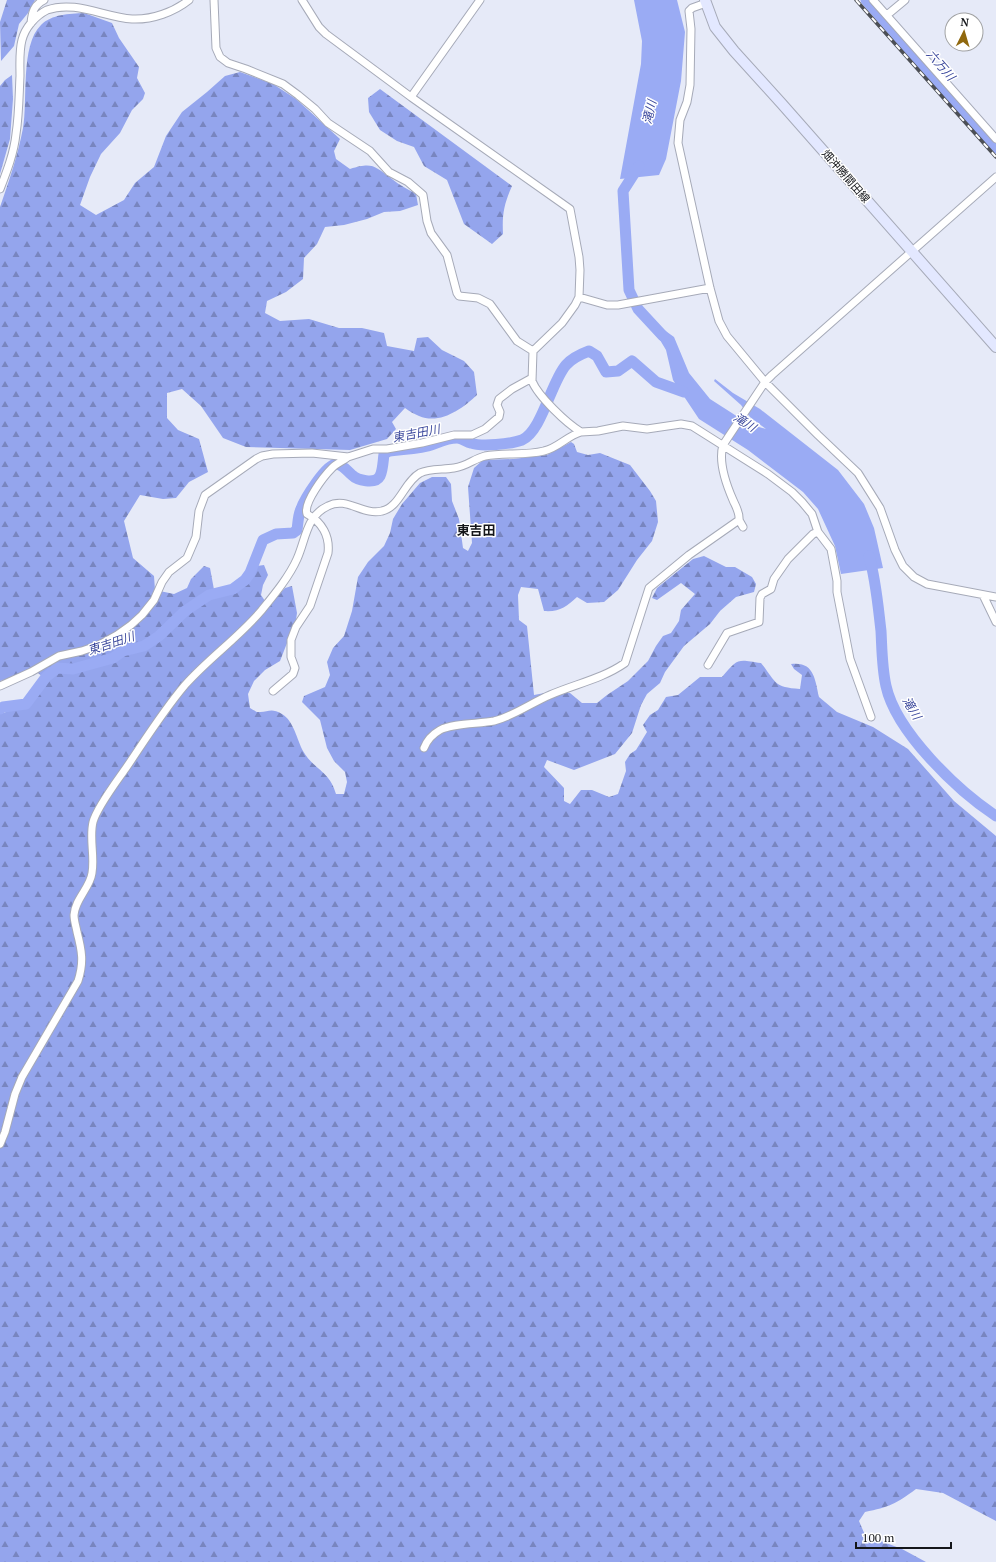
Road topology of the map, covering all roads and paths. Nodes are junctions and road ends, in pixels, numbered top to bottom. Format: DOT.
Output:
graph roads {
  1 [pos="44,0"];
  2 [pos="189,0"];
  3 [pos="214,0"];
  4 [pos="302,0"];
  5 [pos="480,0"];
  6 [pos="873,0"];
  7 [pos="905,0"];
  8 [pos="706,2"];
  9 [pos="887,15"];
  10 [pos="31,23"];
  11 [pos="411,97"];
  12 [pos="996,139"];
  13 [pos="996,177"];
  14 [pos="0,189"];
  15 [pos="911,252"];
  16 [pos="710,288"];
  17 [pos="579,297"];
  18 [pos="996,347"];
  19 [pos="533,351"];
  20 [pos="532,378"];
  21 [pos="765,382"];
  22 [pos="581,432"];
  23 [pos="723,445"];
  24 [pos="348,457"];
  25 [pos="314,517"];
  26 [pos="818,532"];
  27 [pos="983,595"];
  28 [pos="996,597"];
  29 [pos="996,622"];
  30 [pos="708,664"];
  31 [pos="0,686"];
  32 [pos="273,691"];
  33 [pos="871,717"];
  34 [pos="424,748"];
  35 [pos="0,1144"];
  1 -- 10 [label="street"];
  2 -- 10 [label="street"];
  3 -- 19 [label="street"];
  4 -- 11 [label="street"];
  5 -- 11 [label="street"];
  6 -- 9 [label="street"];
  7 -- 9 [label="street"];
  8 -- 15 [label="main road, 畑沖勝間田線"];
  8 -- 16 [label="street"];
  9 -- 12 [label="street"];
  10 -- 14 [label="street"];
  11 -- 17 [label="street"];
  13 -- 15 [label="street"];
  15 -- 18 [label="main road, 畑沖勝間田線"];
  15 -- 21 [label="street"];
  16 -- 17 [label="street"];
  16 -- 21 [label="street"];
  17 -- 19 [label="street"];
  19 -- 20 [label="street"];
  20 -- 22 [label="street"];
  20 -- 24 [label="street"];
  21 -- 23 [label="street"];
  21 -- 27 [label="street"];
  22 -- 23 [label="street"];
  22 -- 25 [label="street"];
  23 -- 26 [label="street"];
  23 -- 34 [label="street"];
  24 -- 25 [label="street"];
  24 -- 31 [label="street"];
  25 -- 32 [label="street"];
  25 -- 35 [label="street"];
  26 -- 30 [label="street"];
  26 -- 33 [label="street"];
  27 -- 28 [label="street"];
  27 -- 29 [label="street"];
}
